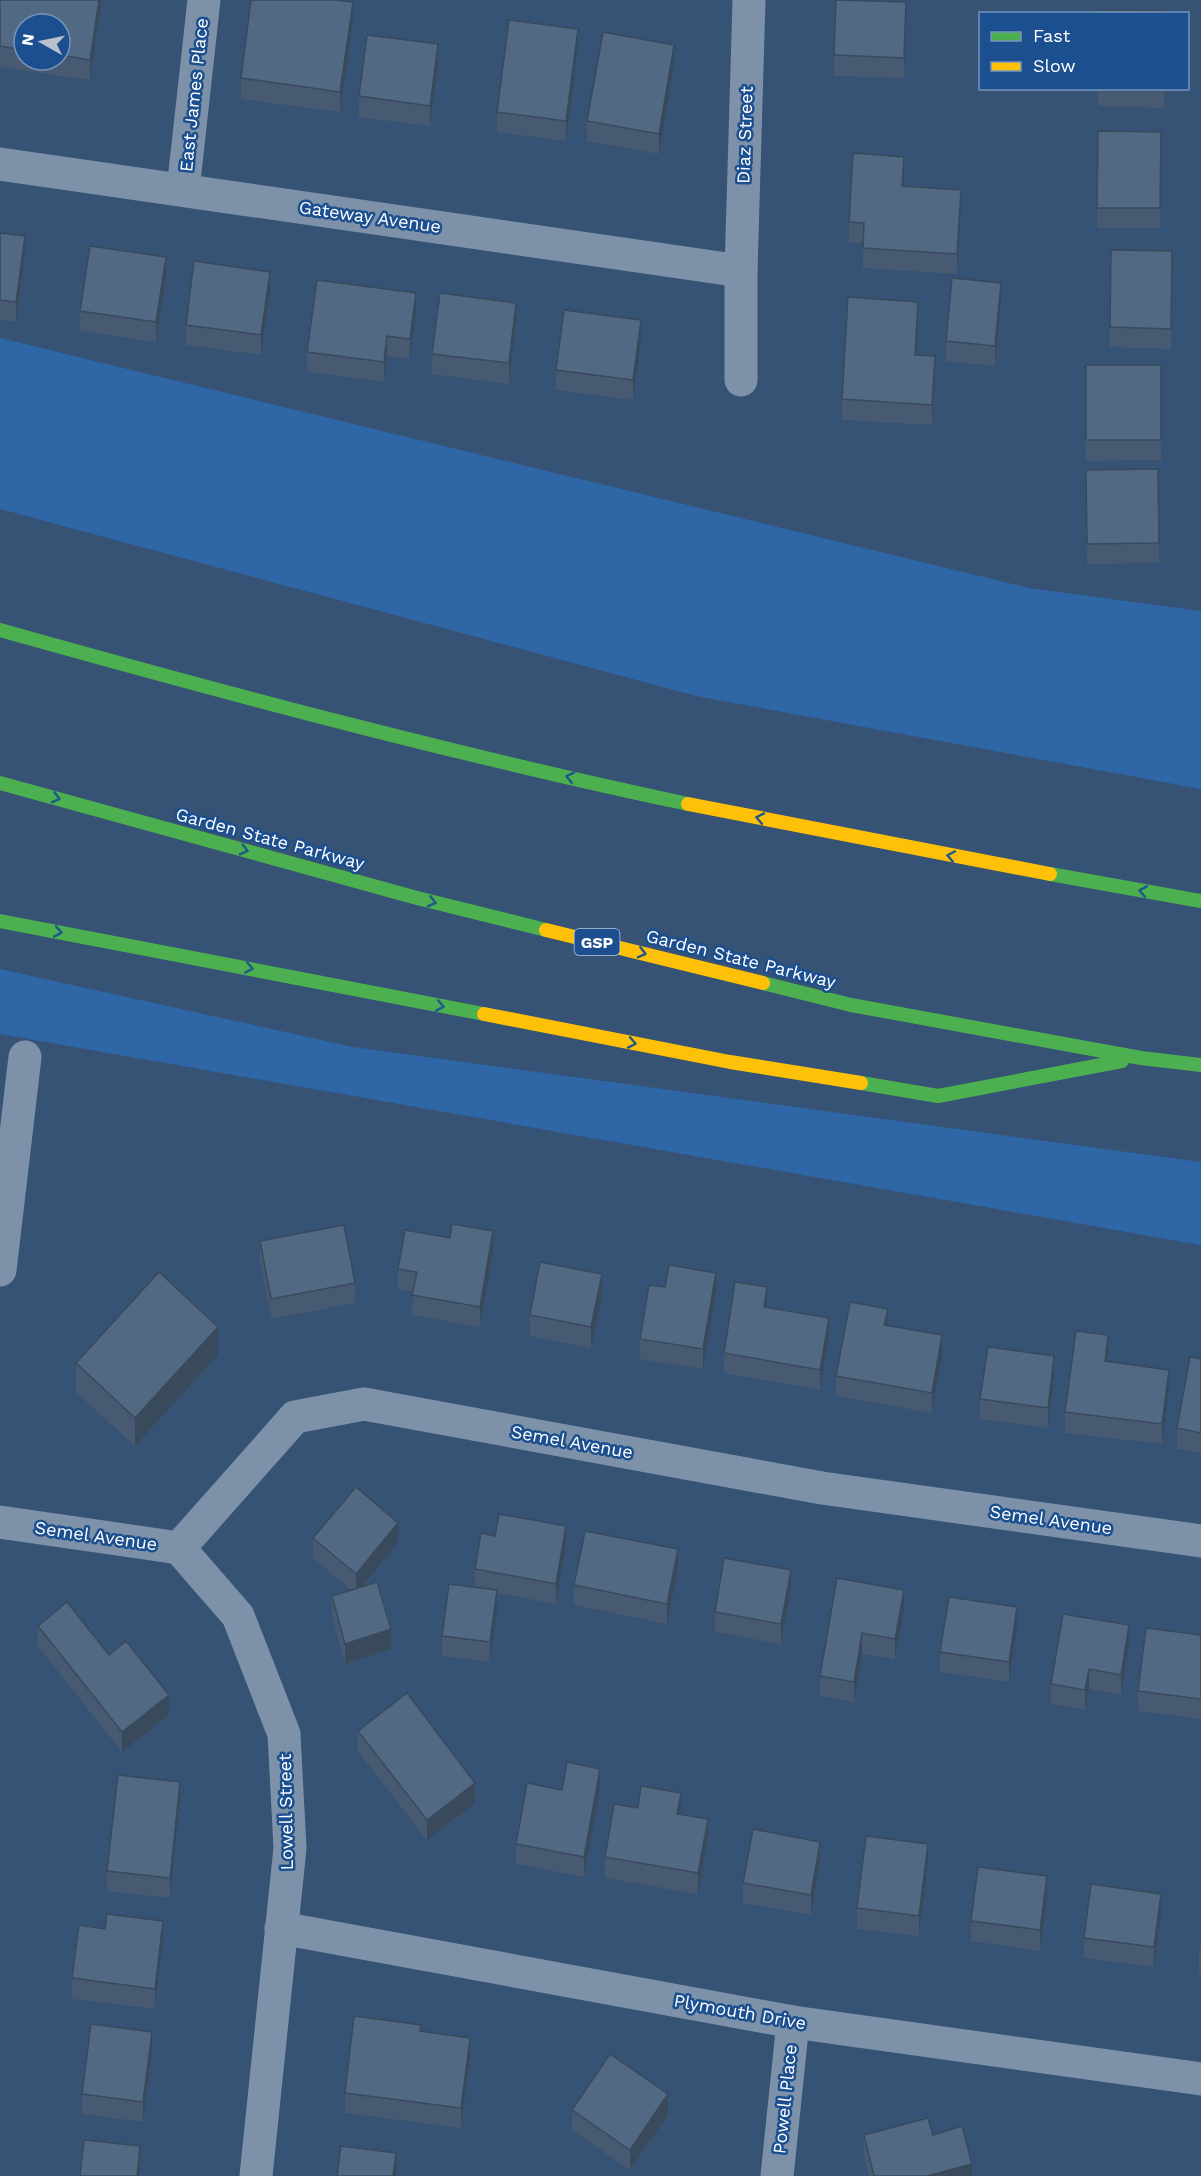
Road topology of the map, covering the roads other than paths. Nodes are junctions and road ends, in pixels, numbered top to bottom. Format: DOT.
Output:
graph roads {
  1 [pos="204,0"];
  2 [pos="749,0"];
  3 [pos="0,164"];
  4 [pos="183,190"];
  5 [pos="741,271"];
  6 [pos="741,380"];
  7 [pos="0,630"];
  8 [pos="0,783"];
  9 [pos="1201,901"];
  10 [pos="0,921"];
  11 [pos="25,1057"];
  12 [pos="1141,1058"];
  13 [pos="1201,1065"];
  14 [pos="0,1270"];
  15 [pos="0,1522"];
  16 [pos="1201,1541"];
  17 [pos="179,1548"];
  18 [pos="282,1928"];
  19 [pos="793,2022"];
  20 [pos="1201,2079"];
  21 [pos="256,2176"];
  22 [pos="777,2176"];
  1 -- 4 [label="street, East James Place"];
  2 -- 5 [label="street, Diaz Street"];
  3 -- 4 [label="street, Gateway Avenue"];
  4 -- 5 [label="street, Gateway Avenue"];
  5 -- 6 [label="street, Diaz Street"];
  9 -- 7 [label="highway, one-way"];
  8 -- 12 [label="highway, Garden State Parkway / GSP, one-way"];
  10 -- 12 [label="highway, one-way"];
  11 -- 14 [label="street"];
  12 -- 13 [label="highway, Garden State Parkway / GSP"];
  15 -- 17 [label="street, Semel Avenue"];
  16 -- 17 [label="street, Semel Avenue"];
  17 -- 18 [label="street, Lowell Street"];
  18 -- 19 [label="street, Plymouth Drive"];
  18 -- 21 [label="street, Lowell Street"];
  19 -- 20 [label="street, Plymouth Drive"];
  19 -- 22 [label="street, Powell Place"];
}
